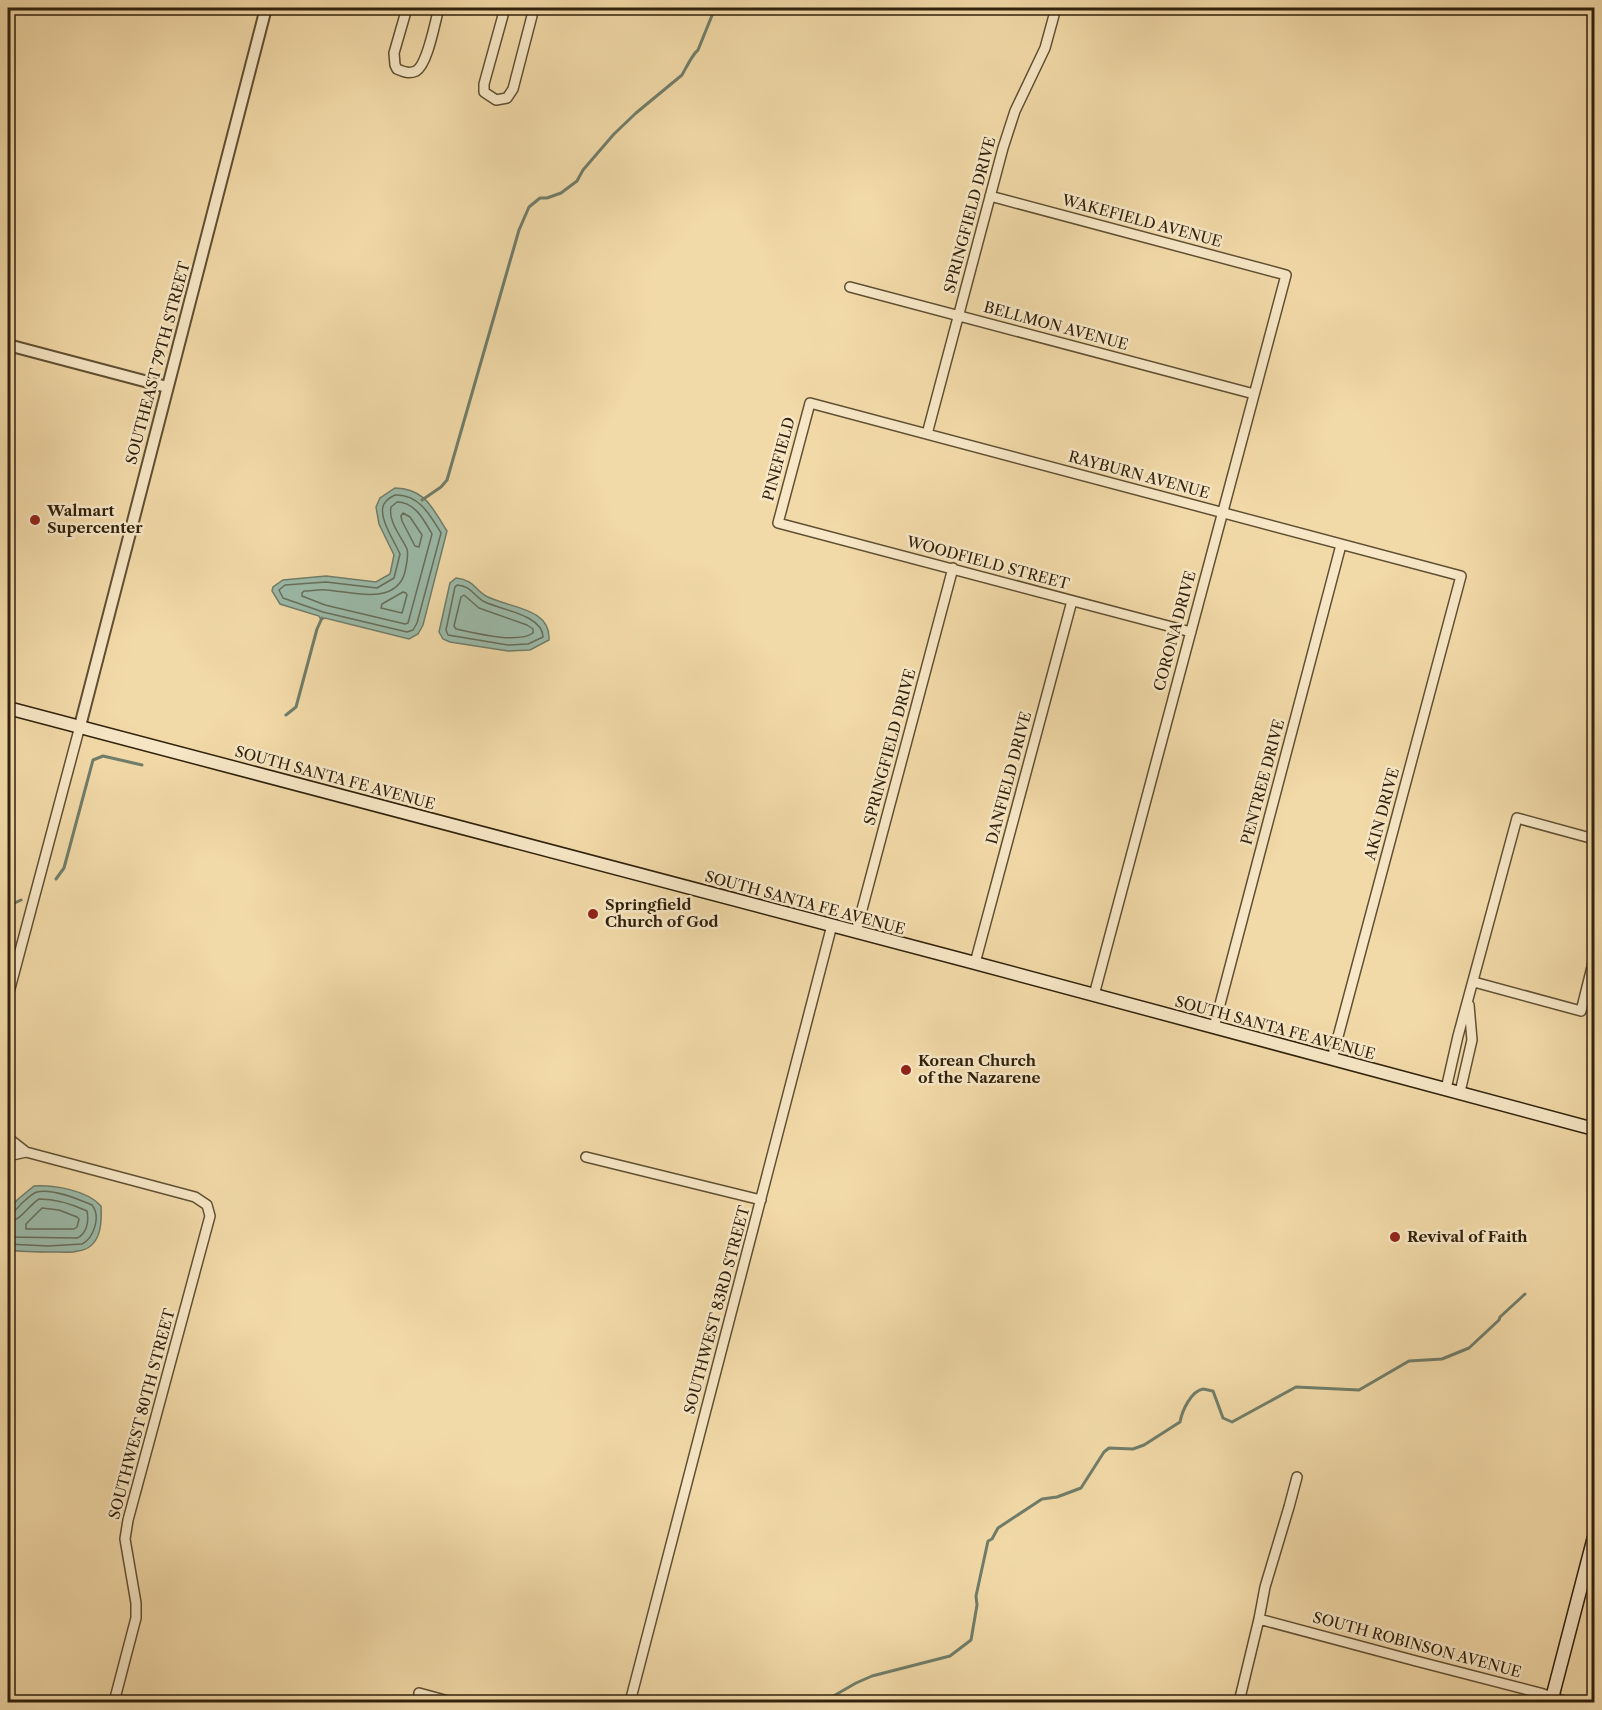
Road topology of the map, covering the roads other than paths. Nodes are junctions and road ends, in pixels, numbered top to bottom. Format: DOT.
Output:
graph roads {
  1 [pos="266,8"];
  2 [pos="407,8"];
  3 [pos="439,8"];
  4 [pos="504,8"];
  5 [pos="534,8"];
  6 [pos="1056,8"];
  7 [pos="990,196"];
  8 [pos="1286,275"];
  9 [pos="850,287"];
  10 [pos="958,315"];
  11 [pos="8,345"];
  12 [pos="167,387"];
  13 [pos="1254,394"];
  14 [pos="810,403"];
  15 [pos="927,435"];
  16 [pos="1222,513"];
  17 [pos="778,523"];
  18 [pos="1341,544"];
  19 [pos="953,568"];
  20 [pos="1461,576"];
  21 [pos="1072,601"];
  22 [pos="1191,632"];
  23 [pos="8,708"];
  24 [pos="80,726"];
  25 [pos="1594,839"];
  26 [pos="832,925"];
  27 [pos="856,932"];
  28 [pos="1594,958"];
  29 [pos="975,963"];
  30 [pos="1474,982"];
  31 [pos="1094,995"];
  32 [pos="8,996"];
  33 [pos="1469,1000"];
  34 [pos="1214,1027"];
  35 [pos="1332,1059"];
  36 [pos="1446,1089"];
  37 [pos="1460,1092"];
  38 [pos="1594,1129"];
  39 [pos="8,1140"];
  40 [pos="26,1152"];
  41 [pos="8,1156"];
  42 [pos="586,1157"];
  43 [pos="761,1200"];
  44 [pos="1297,1477"];
  45 [pos="1594,1537"];
  46 [pos="1259,1619"];
  47 [pos="418,1693"];
  48 [pos="1552,1700"];
  49 [pos="114,1702"];
  50 [pos="452,1702"];
  51 [pos="630,1702"];
  52 [pos="1239,1702"];
  53 [pos="1567,1702"];
  1 -- 12 [label="street, SOUTHEAST 79TH STREET"];
  2 -- 3 [label="street"];
  4 -- 5 [label="street"];
  6 -- 7 [label="street, SPRINGFIELD DRIVE"];
  7 -- 8 [label="street, WAKEFIELD AVENUE"];
  7 -- 10 [label="street, SPRINGFIELD DRIVE"];
  8 -- 13 [label="street, CORONA DRIVE"];
  9 -- 10 [label="street, BELLMON AVENUE"];
  10 -- 13 [label="street, BELLMON AVENUE"];
  10 -- 15 [label="street, SPRINGFIELD DRIVE"];
  11 -- 12 [label="street"];
  12 -- 24 [label="street, SOUTHEAST 79TH STREET"];
  13 -- 16 [label="street, CORONA DRIVE"];
  14 -- 15 [label="street, RAYBURN AVENUE"];
  14 -- 17 [label="street, PINEFIELD"];
  15 -- 16 [label="street, RAYBURN AVENUE"];
  16 -- 18 [label="street, RAYBURN AVENUE"];
  16 -- 22 [label="street, CORONA DRIVE"];
  17 -- 19 [label="street, WOODFIELD STREET"];
  18 -- 20 [label="street, RAYBURN AVENUE"];
  18 -- 34 [label="street, PENTREE DRIVE"];
  19 -- 21 [label="street, WOODFIELD STREET"];
  19 -- 27 [label="street, SPRINGFIELD DRIVE"];
  20 -- 35 [label="street, AKIN DRIVE"];
  21 -- 22 [label="street, WOODFIELD STREET"];
  21 -- 29 [label="street, DANFIELD DRIVE"];
  22 -- 31 [label="street, CORONA DRIVE"];
  23 -- 24 [label="main road, SOUTH SANTA FE AVENUE"];
  24 -- 26 [label="main road, SOUTH SANTA FE AVENUE"];
  24 -- 32 [label="street"];
  25 -- 30 [label="street"];
  26 -- 27 [label="main road, SOUTH SANTA FE AVENUE"];
  26 -- 43 [label="street, SOUTHWEST 83RD STREET"];
  27 -- 29 [label="main road, SOUTH SANTA FE AVENUE"];
  28 -- 30 [label="street"];
  29 -- 31 [label="main road, SOUTH SANTA FE AVENUE"];
  30 -- 33 [label="street"];
  31 -- 34 [label="main road, SOUTH SANTA FE AVENUE"];
  33 -- 36 [label="street"];
  33 -- 37 [label="street"];
  34 -- 35 [label="main road, SOUTH SANTA FE AVENUE"];
  35 -- 36 [label="main road, SOUTH SANTA FE AVENUE"];
  36 -- 37 [label="main road, SOUTH SANTA FE AVENUE"];
  37 -- 38 [label="main road, SOUTH SANTA FE AVENUE"];
  39 -- 40 [label="street"];
  40 -- 41 [label="street"];
  40 -- 49 [label="street, SOUTHWEST 80TH STREET"];
  42 -- 43 [label="street"];
  43 -- 51 [label="street, SOUTHWEST 83RD STREET"];
  44 -- 46 [label="street"];
  45 -- 48 [label="main road"];
  46 -- 48 [label="street, SOUTH ROBINSON AVENUE"];
  46 -- 52 [label="street"];
  47 -- 50 [label="street"];
  48 -- 53 [label="street, SOUTH ROBINSON AVENUE"];
}
